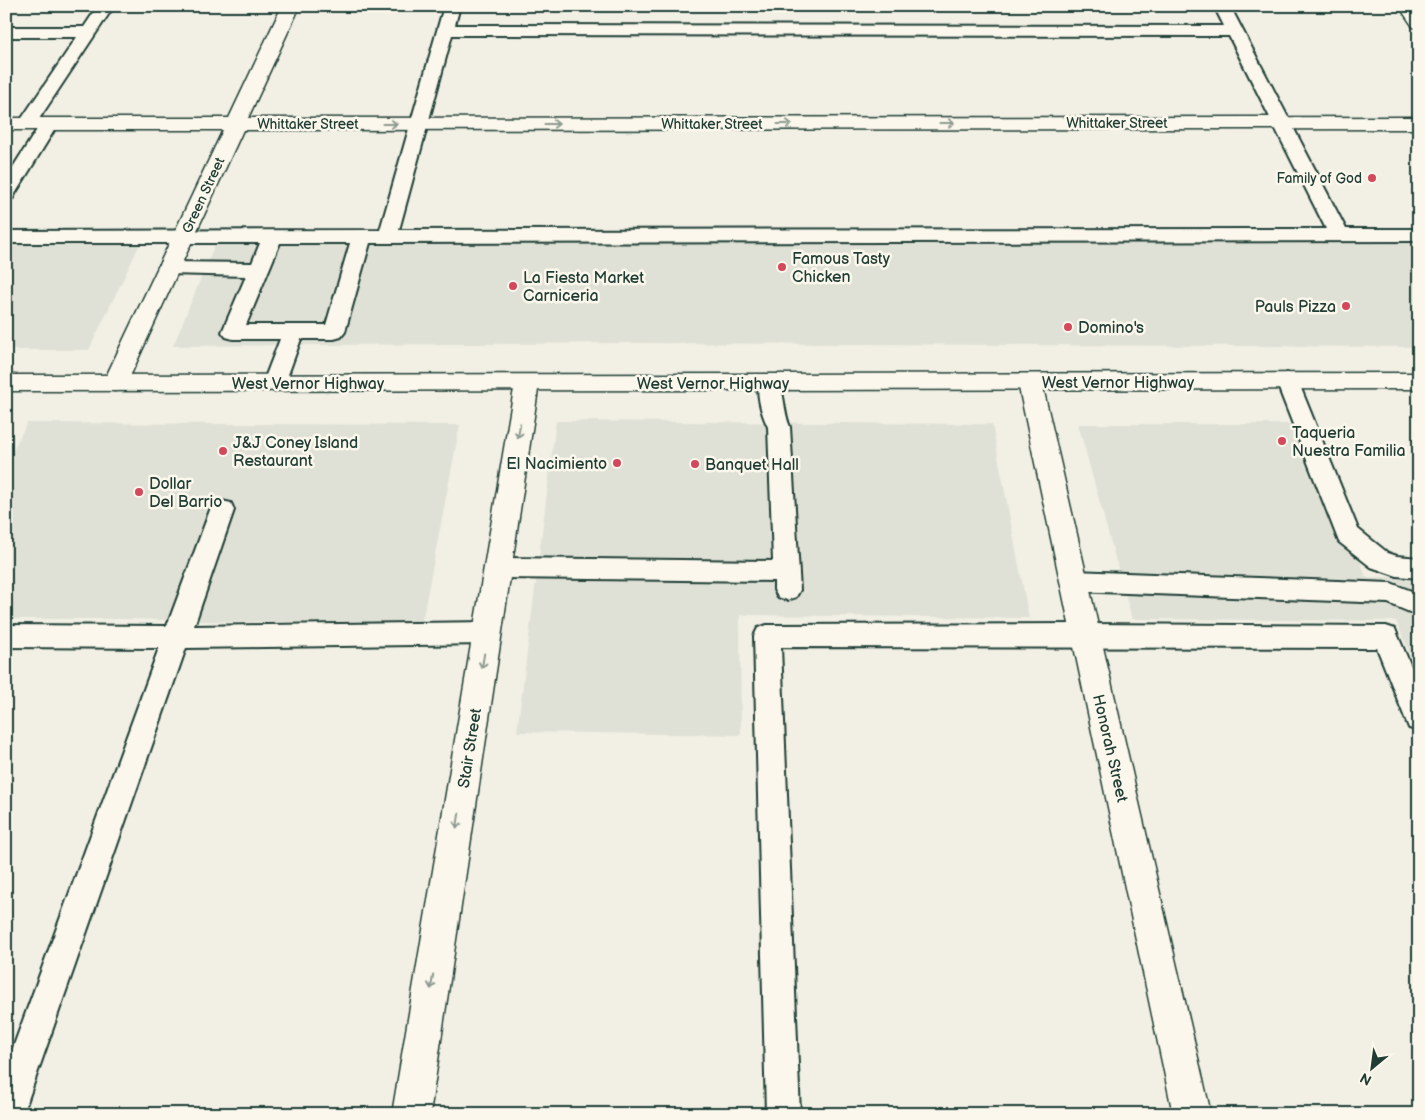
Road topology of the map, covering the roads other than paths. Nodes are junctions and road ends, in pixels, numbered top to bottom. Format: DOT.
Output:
graph roads {
  1 [pos="106,6"];
  2 [pos="291,6"];
  3 [pos="452,6"];
  4 [pos="1222,6"];
  5 [pos="1407,6"];
  6 [pos="1419,23"];
  7 [pos="446,30"];
  8 [pos="1235,31"];
  9 [pos="6,32"];
  10 [pos="89,32"];
  11 [pos="1283,123"];
  12 [pos="1419,123"];
  13 [pos="6,124"];
  14 [pos="27,124"];
  15 [pos="49,124"];
  16 [pos="236,124"];
  17 [pos="420,124"];
  18 [pos="6,194"];
  19 [pos="1339,235"];
  20 [pos="1419,235"];
  21 [pos="184,236"];
  22 [pos="273,236"];
  23 [pos="362,236"];
  24 [pos="388,236"];
  25 [pos="6,237"];
  26 [pos="169,268"];
  27 [pos="259,270"];
  28 [pos="293,332"];
  29 [pos="1288,381"];
  30 [pos="1419,381"];
  31 [pos="115,383"];
  32 [pos="274,383"];
  33 [pos="527,383"];
  34 [pos="769,383"];
  35 [pos="1030,383"];
  36 [pos="7,384"];
  37 [pos="222,510"];
  38 [pos="498,568"];
  39 [pos="1419,568"];
  40 [pos="1074,581"];
  41 [pos="1419,606"];
  42 [pos="488,632"];
  43 [pos="1086,635"];
  44 [pos="6,636"];
  45 [pos="175,637"];
  46 [pos="1419,719"];
  47 [pos="6,1114"];
  48 [pos="411,1114"];
  49 [pos="783,1114"];
  50 [pos="1192,1114"];
  1 -- 10 [label="lane"];
  2 -- 16 [label="street, Green Street"];
  3 -- 7 [label="lane"];
  4 -- 8 [label="lane"];
  5 -- 6 [label="street"];
  7 -- 8 [label="lane"];
  7 -- 17 [label="lane"];
  8 -- 11 [label="lane"];
  9 -- 10 [label="lane"];
  10 -- 14 [label="lane"];
  11 -- 12 [label="street, Whittaker Street"];
  17 -- 11 [label="street, Whittaker Street, one-way"];
  11 -- 19 [label="lane"];
  13 -- 14 [label="street, Whittaker Street"];
  14 -- 15 [label="street, Whittaker Street"];
  15 -- 16 [label="street, Whittaker Street"];
  15 -- 18 [label="lane"];
  16 -- 17 [label="street, Whittaker Street, one-way"];
  16 -- 21 [label="street, Green Street"];
  17 -- 24 [label="lane"];
  19 -- 20 [label="lane"];
  19 -- 24 [label="lane"];
  21 -- 22 [label="lane"];
  21 -- 25 [label="lane"];
  21 -- 26 [label="street, Green Street"];
  22 -- 23 [label="lane"];
  22 -- 27 [label="lane"];
  23 -- 24 [label="lane"];
  23 -- 28 [label="lane"];
  26 -- 27 [label="lane"];
  26 -- 31 [label="street, Green Street"];
  27 -- 28 [label="lane"];
  28 -- 32 [label="lane"];
  29 -- 30 [label="street, West Vernor Highway"];
  29 -- 35 [label="street, West Vernor Highway"];
  29 -- 39 [label="lane"];
  31 -- 32 [label="street, West Vernor Highway"];
  31 -- 36 [label="street, West Vernor Highway"];
  32 -- 33 [label="street, West Vernor Highway"];
  33 -- 34 [label="street, West Vernor Highway"];
  33 -- 38 [label="street, Stair Street, one-way"];
  34 -- 35 [label="street, West Vernor Highway"];
  34 -- 38 [label="lane"];
  35 -- 40 [label="street, Honorah Street"];
  37 -- 45 [label="lane"];
  38 -- 42 [label="street, Stair Street"];
  40 -- 41 [label="lane"];
  40 -- 43 [label="street, Honorah Street"];
  42 -- 45 [label="lane"];
  42 -- 48 [label="street, Stair Street, one-way"];
  43 -- 46 [label="lane"];
  43 -- 49 [label="lane"];
  43 -- 50 [label="street, Honorah Street"];
  44 -- 45 [label="lane"];
  45 -- 47 [label="lane"];
}
